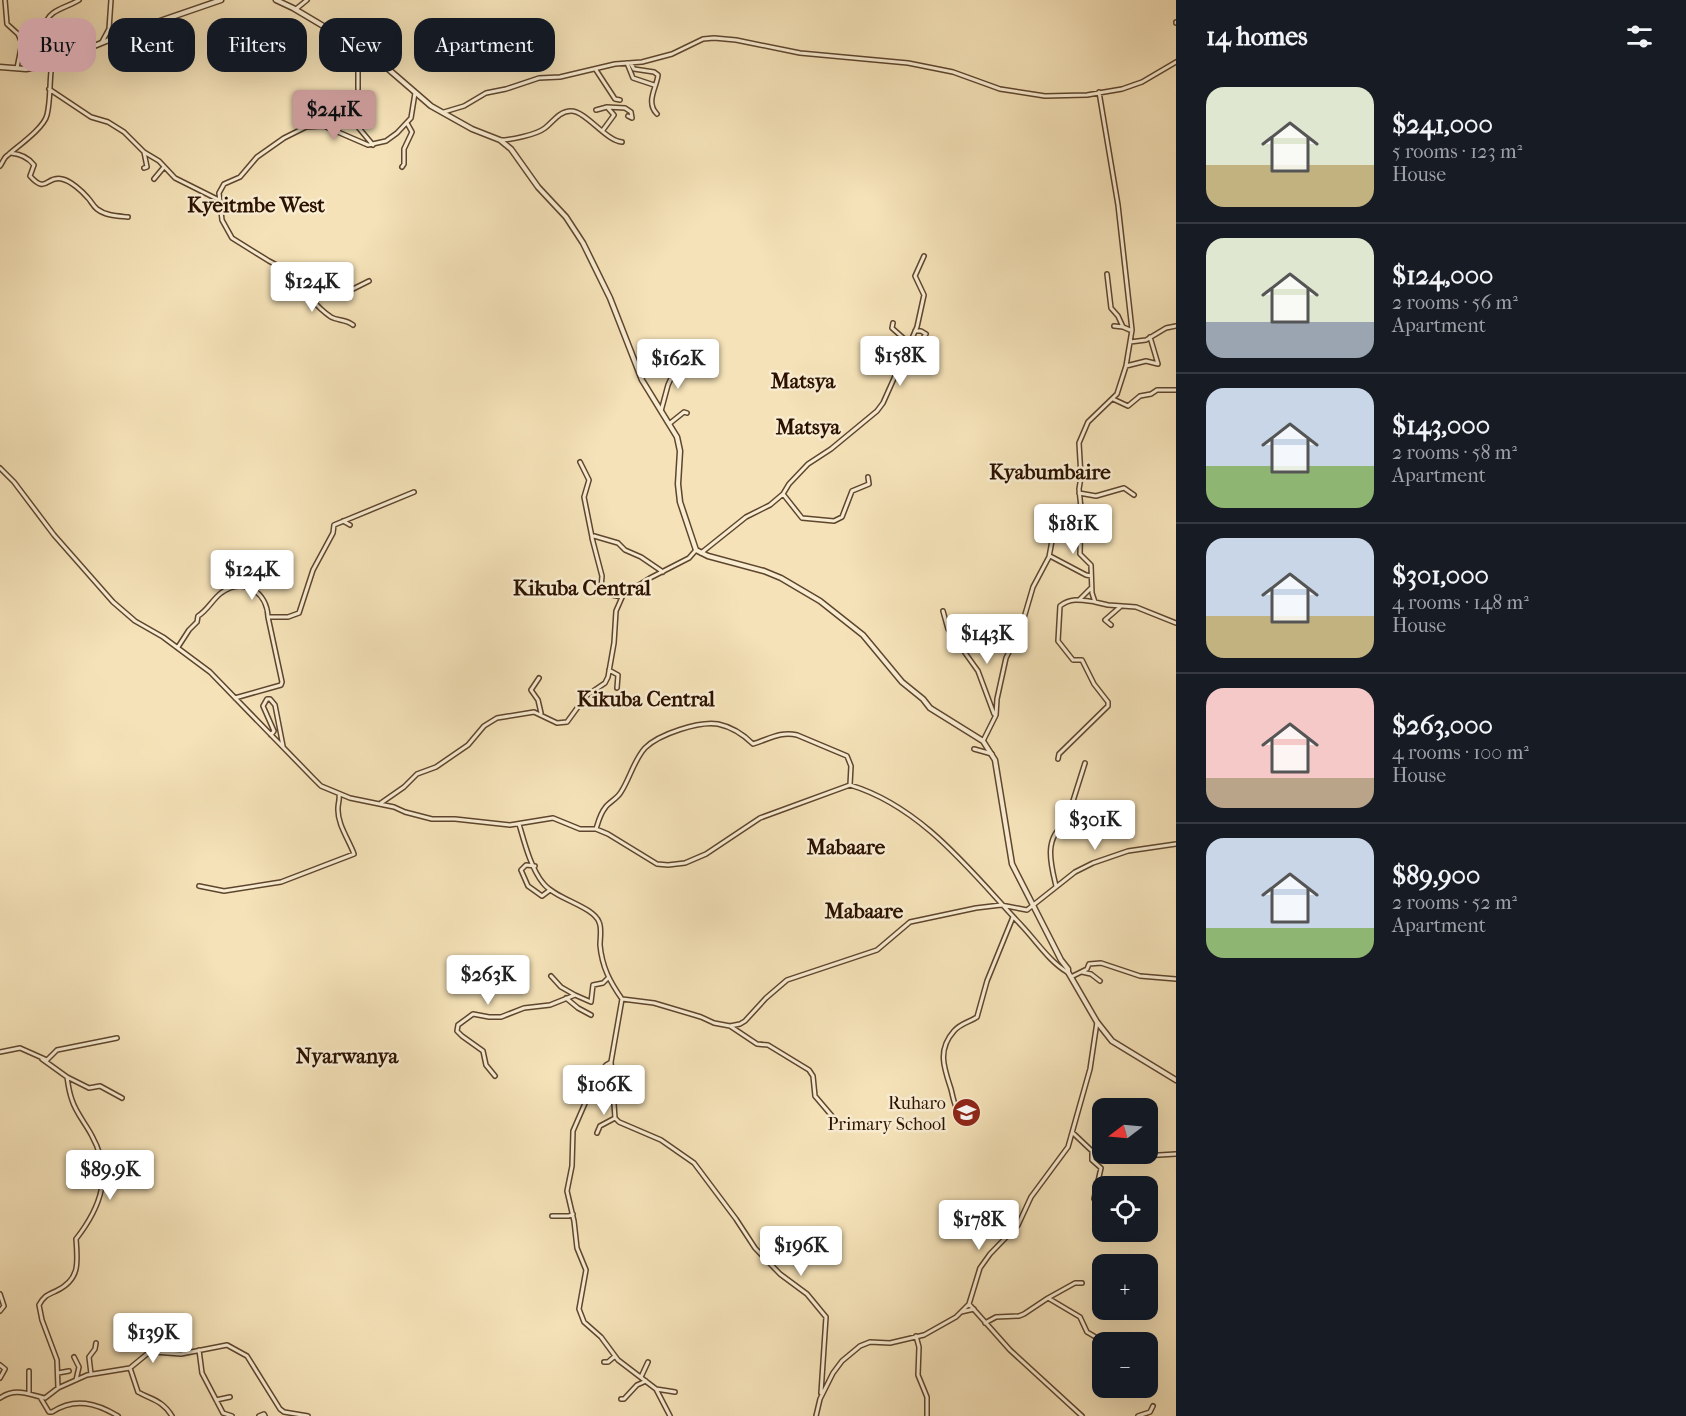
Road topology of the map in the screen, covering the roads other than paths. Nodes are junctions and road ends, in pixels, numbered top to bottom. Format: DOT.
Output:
graph roads {
  1 [pos="5,0"];
  2 [pos="79,0"];
  3 [pos="111,0"];
  4 [pos="221,0"];
  5 [pos="276,0"];
  6 [pos="307,0"];
  7 [pos="296,9"];
  8 [pos="48,18"];
  9 [pos="319,23"];
  10 [pos="18,34"];
  11 [pos="101,44"];
  12 [pos="96,46"];
  13 [pos="1176,62"];
  14 [pos="18,63"];
  15 [pos="629,63"];
  16 [pos="0,67"];
  17 [pos="17,68"];
  18 [pos="596,69"];
  19 [pos="51,72"];
  20 [pos="358,72"];
  21 [pos="394,72"];
  22 [pos="654,85"];
  23 [pos="49,89"];
  24 [pos="358,89"];
  25 [pos="1099,92"];
  26 [pos="415,93"];
  27 [pos="620,99"];
  28 [pos="607,106"];
  29 [pos="596,111"];
  30 [pos="444,112"];
  31 [pos="657,114"];
  32 [pos="628,116"];
  33 [pos="407,123"];
  34 [pos="358,127"];
  35 [pos="603,130"];
  36 [pos="500,140"];
  37 [pos="622,142"];
  38 [pos="373,145"];
  39 [pos="144,152"];
  40 [pos="11,153"];
  41 [pos="0,165"];
  42 [pos="164,167"];
  43 [pos="402,167"];
  44 [pos="144,168"];
  45 [pos="154,179"];
  46 [pos="219,194"];
  47 [pos="213,198"];
  48 [pos="219,200"];
  49 [pos="128,217"];
  50 [pos="924,256"];
  51 [pos="1107,274"];
  52 [pos="301,278"];
  53 [pos="369,281"];
  54 [pos="893,323"];
  55 [pos="353,325"];
  56 [pos="1114,326"];
  57 [pos="1176,326"];
  58 [pos="1123,327"];
  59 [pos="1132,330"];
  60 [pos="915,331"];
  61 [pos="1150,337"];
  62 [pos="1130,342"];
  63 [pos="909,343"];
  64 [pos="924,345"];
  65 [pos="680,359"];
  66 [pos="917,359"];
  67 [pos="1126,366"];
  68 [pos="897,368"];
  69 [pos="1176,390"];
  70 [pos="1113,399"];
  71 [pos="661,413"];
  72 [pos="687,413"];
  73 [pos="669,424"];
  74 [pos="580,462"];
  75 [pos="0,468"];
  76 [pos="868,477"];
  77 [pos="414,492"];
  78 [pos="1079,492"];
  79 [pos="783,494"];
  80 [pos="1134,495"];
  81 [pos="1081,509"];
  82 [pos="341,521"];
  83 [pos="350,525"];
  84 [pos="592,537"];
  85 [pos="698,552"];
  86 [pos="1050,556"];
  87 [pos="663,572"];
  88 [pos="1091,576"];
  89 [pos="1091,588"];
  90 [pos="622,597"];
  91 [pos="1080,599"];
  92 [pos="1095,602"];
  93 [pos="1121,606"];
  94 [pos="943,611"];
  95 [pos="268,617"];
  96 [pos="1176,623"];
  97 [pos="1111,625"];
  98 [pos="178,647"];
  99 [pos="609,669"];
  100 [pos="540,678"];
  101 [pos="617,688"];
  102 [pos="235,698"];
  103 [pos="542,715"];
  104 [pos="991,724"];
  105 [pos="271,735"];
  106 [pos="983,741"];
  107 [pos="283,747"];
  108 [pos="974,749"];
  109 [pos="993,755"];
  110 [pos="1058,759"];
  111 [pos="1085,763"];
  112 [pos="850,785"];
  113 [pos="339,794"];
  114 [pos="381,803"];
  115 [pos="519,824"];
  116 [pos="596,829"];
  117 [pos="1176,844"];
  118 [pos="535,866"];
  119 [pos="200,886"];
  120 [pos="1056,887"];
  121 [pos="550,890"];
  122 [pos="1001,905"];
  123 [pos="1032,905"];
  124 [pos="1013,917"];
  125 [pos="1082,972"];
  126 [pos="1070,975"];
  127 [pos="551,976"];
  128 [pos="608,978"];
  129 [pos="1176,979"];
  130 [pos="1100,981"];
  131 [pos="575,995"];
  132 [pos="566,998"];
  133 [pos="622,999"];
  134 [pos="591,1015"];
  135 [pos="1097,1022"];
  136 [pos="730,1026"];
  137 [pos="117,1038"];
  138 [pos="0,1052"];
  139 [pos="42,1059"];
  140 [pos="611,1062"];
  141 [pos="495,1076"];
  142 [pos="67,1077"];
  143 [pos="1176,1080"];
  144 [pos="122,1098"];
  145 [pos="832,1116"];
  146 [pos="615,1118"];
  147 [pos="964,1119"];
  148 [pos="1073,1132"];
  149 [pos="597,1133"];
  150 [pos="1092,1151"];
  151 [pos="1176,1154"];
  152 [pos="1158,1155"];
  153 [pos="573,1214"];
  154 [pos="552,1216"];
  155 [pos="1082,1283"];
  156 [pos="0,1294"];
  157 [pos="1048,1298"];
  158 [pos="969,1304"];
  159 [pos="974,1309"];
  160 [pos="0,1311"];
  161 [pos="961,1312"];
  162 [pos="985,1323"];
  163 [pos="1092,1334"];
  164 [pos="916,1336"];
  165 [pos="167,1342"];
  166 [pos="96,1343"];
  167 [pos="200,1350"];
  168 [pos="158,1351"];
  169 [pos="74,1356"];
  170 [pos="615,1356"];
  171 [pos="604,1362"];
  172 [pos="648,1362"];
  173 [pos="0,1365"];
  174 [pos="130,1368"];
  175 [pos="29,1371"];
  176 [pos="69,1371"];
  177 [pos="58,1373"];
  178 [pos="91,1374"];
  179 [pos="640,1377"];
  180 [pos="0,1378"];
  181 [pos="76,1380"];
  182 [pos="646,1381"];
  183 [pos="58,1388"];
  184 [pos="656,1389"];
  185 [pos="28,1392"];
  186 [pos="675,1392"];
  187 [pos="40,1397"];
  188 [pos="230,1397"];
  189 [pos="0,1398"];
  190 [pos="621,1399"];
  191 [pos="820,1399"];
  192 [pos="216,1400"];
  193 [pos="1153,1406"];
  194 [pos="283,1414"];
  195 [pos="118,1416"];
  196 [pos="172,1416"];
  197 [pos="232,1416"];
  198 [pos="259,1416"];
  199 [pos="266,1416"];
  200 [pos="308,1416"];
  201 [pos="670,1416"];
  202 [pos="816,1416"];
  203 [pos="927,1416"];
  204 [pos="1082,1416"];
  205 [pos="1138,1416"];
  1 -- 10 [label="street"];
  2 -- 8 [label="street"];
  3 -- 11 [label="street"];
  4 -- 11 [label="street"];
  5 -- 7 [label="street"];
  6 -- 7 [label="street"];
  7 -- 9 [label="street"];
  11 -- 12 [label="street"];
  13 -- 25 [label="street"];
  14 -- 17 [label="street"];
  15 -- 18 [label="street"];
  15 -- 22 [label="street"];
  15 -- 22 [label="street"];
  15 -- 25 [label="street"];
  16 -- 17 [label="street"];
  18 -- 27 [label="street"];
  18 -- 30 [label="street"];
  19 -- 23 [label="street"];
  20 -- 24 [label="street"];
  21 -- 26 [label="street"];
  22 -- 31 [label="street"];
  23 -- 39 [label="street"];
  23 -- 40 [label="street"];
  25 -- 59 [label="street"];
  26 -- 30 [label="street"];
  26 -- 33 [label="street"];
  28 -- 29 [label="street"];
  28 -- 32 [label="street"];
  28 -- 35 [label="street"];
  30 -- 36 [label="street"];
  33 -- 38 [label="street"];
  33 -- 43 [label="street"];
  34 -- 38 [label="street"];
  35 -- 36 [label="street"];
  35 -- 37 [label="street"];
  36 -- 71 [label="street"];
  38 -- 46 [label="street"];
  39 -- 42 [label="street"];
  39 -- 44 [label="street"];
  40 -- 41 [label="street"];
  40 -- 49 [label="street"];
  42 -- 45 [label="street"];
  42 -- 47 [label="street"];
  46 -- 47 [label="street"];
  46 -- 48 [label="street"];
  47 -- 48 [label="street"];
  48 -- 52 [label="street"];
  50 -- 60 [label="street"];
  51 -- 58 [label="street"];
  52 -- 53 [label="street"];
  52 -- 55 [label="street"];
  54 -- 63 [label="street"];
  56 -- 58 [label="street"];
  57 -- 61 [label="street"];
  58 -- 59 [label="street"];
  59 -- 62 [label="street"];
  60 -- 63 [label="street"];
  60 -- 64 [label="street"];
  61 -- 62 [label="street"];
  61 -- 67 [label="street"];
  62 -- 67 [label="street"];
  63 -- 68 [label="street"];
  65 -- 71 [label="street"];
  66 -- 68 [label="street"];
  67 -- 70 [label="street"];
  68 -- 79 [label="street"];
  69 -- 70 [label="street"];
  70 -- 78 [label="street"];
  71 -- 73 [label="street"];
  72 -- 73 [label="street"];
  73 -- 85 [label="street"];
  74 -- 84 [label="street"];
  75 -- 98 [label="street"];
  76 -- 79 [label="street"];
  77 -- 82 [label="street"];
  78 -- 80 [label="street"];
  78 -- 81 [label="street"];
  79 -- 85 [label="street"];
  81 -- 86 [label="street"];
  81 -- 88 [label="street"];
  82 -- 83 [label="street"];
  82 -- 95 [label="street"];
  84 -- 87 [label="street"];
  84 -- 90 [label="street"];
  85 -- 87 [label="street"];
  85 -- 106 [label="street"];
  86 -- 88 [label="street"];
  86 -- 104 [label="street"];
  87 -- 90 [label="street"];
  88 -- 89 [label="street"];
  89 -- 91 [label="street"];
  89 -- 92 [label="street"];
  90 -- 99 [label="street"];
  91 -- 92 [label="street"];
  91 -- 110 [label="street"];
  92 -- 93 [label="street"];
  93 -- 96 [label="street"];
  93 -- 97 [label="street"];
  94 -- 104 [label="street"];
  95 -- 98 [label="street"];
  95 -- 102 [label="street"];
  98 -- 102 [label="street"];
  99 -- 101 [label="street"];
  99 -- 103 [label="street"];
  100 -- 103 [label="street"];
  102 -- 105 [label="street"];
  103 -- 114 [label="street"];
  104 -- 106 [label="street"];
  105 -- 107 [label="street"];
  105 -- 107 [label="street"];
  106 -- 109 [label="street"];
  107 -- 113 [label="street"];
  108 -- 109 [label="street"];
  109 -- 123 [label="street"];
  111 -- 120 [label="street"];
  112 -- 116 [label="street"];
  112 -- 116 [label="street"];
  112 -- 122 [label="street"];
  113 -- 114 [label="street"];
  113 -- 119 [label="street"];
  114 -- 115 [label="street"];
  115 -- 116 [label="street"];
  115 -- 118 [label="street"];
  117 -- 120 [label="street"];
  118 -- 121 [label="street"];
  118 -- 121 [label="street"];
  120 -- 123 [label="street"];
  121 -- 128 [label="street"];
  122 -- 123 [label="street"];
  122 -- 124 [label="street"];
  122 -- 136 [label="street"];
  123 -- 126 [label="street"];
  124 -- 126 [label="street"];
  124 -- 147 [label="street"];
  125 -- 126 [label="street"];
  125 -- 129 [label="street"];
  125 -- 130 [label="street"];
  126 -- 135 [label="street"];
  127 -- 131 [label="street"];
  128 -- 131 [label="street"];
  128 -- 133 [label="street"];
  131 -- 132 [label="street"];
  132 -- 134 [label="street"];
  132 -- 141 [label="street"];
  133 -- 136 [label="street"];
  133 -- 140 [label="street"];
  135 -- 143 [label="street"];
  135 -- 148 [label="street"];
  136 -- 145 [label="street"];
  137 -- 139 [label="street"];
  138 -- 139 [label="street"];
  139 -- 142 [label="street"];
  140 -- 146 [label="street"];
  140 -- 153 [label="street"];
  142 -- 144 [label="street"];
  142 -- 177 [label="street"];
  146 -- 149 [label="street"];
  146 -- 191 [label="street"];
  148 -- 150 [label="street"];
  148 -- 158 [label="street"];
  151 -- 152 [label="street"];
  153 -- 154 [label="street"];
  153 -- 170 [label="street"];
  155 -- 157 [label="street"];
  156 -- 160 [label="street"];
  157 -- 162 [label="street"];
  157 -- 163 [label="street"];
  158 -- 159 [label="street"];
  158 -- 161 [label="street"];
  159 -- 161 [label="street"];
  159 -- 162 [label="street"];
  161 -- 164 [label="street"];
  162 -- 204 [label="street"];
  164 -- 191 [label="street"];
  164 -- 203 [label="street"];
  165 -- 168 [label="street"];
  166 -- 178 [label="street"];
  167 -- 168 [label="street"];
  167 -- 192 [label="street"];
  167 -- 194 [label="street"];
  168 -- 174 [label="street"];
  169 -- 181 [label="street"];
  170 -- 171 [label="street"];
  170 -- 179 [label="street"];
  172 -- 179 [label="street"];
  173 -- 180 [label="street"];
  174 -- 178 [label="street"];
  174 -- 196 [label="street"];
  175 -- 185 [label="street"];
  176 -- 177 [label="street"];
  177 -- 183 [label="street"];
  178 -- 181 [label="street"];
  179 -- 182 [label="street"];
  181 -- 183 [label="street"];
  182 -- 184 [label="street"];
  182 -- 190 [label="street"];
  183 -- 187 [label="street"];
  184 -- 186 [label="street"];
  184 -- 201 [label="street"];
  185 -- 187 [label="street"];
  185 -- 189 [label="street"];
  187 -- 195 [label="street"];
  188 -- 192 [label="street"];
  191 -- 202 [label="street"];
  192 -- 197 [label="street"];
  193 -- 205 [label="street"];
  194 -- 200 [label="street"];
  198 -- 199 [label="street"];
}
